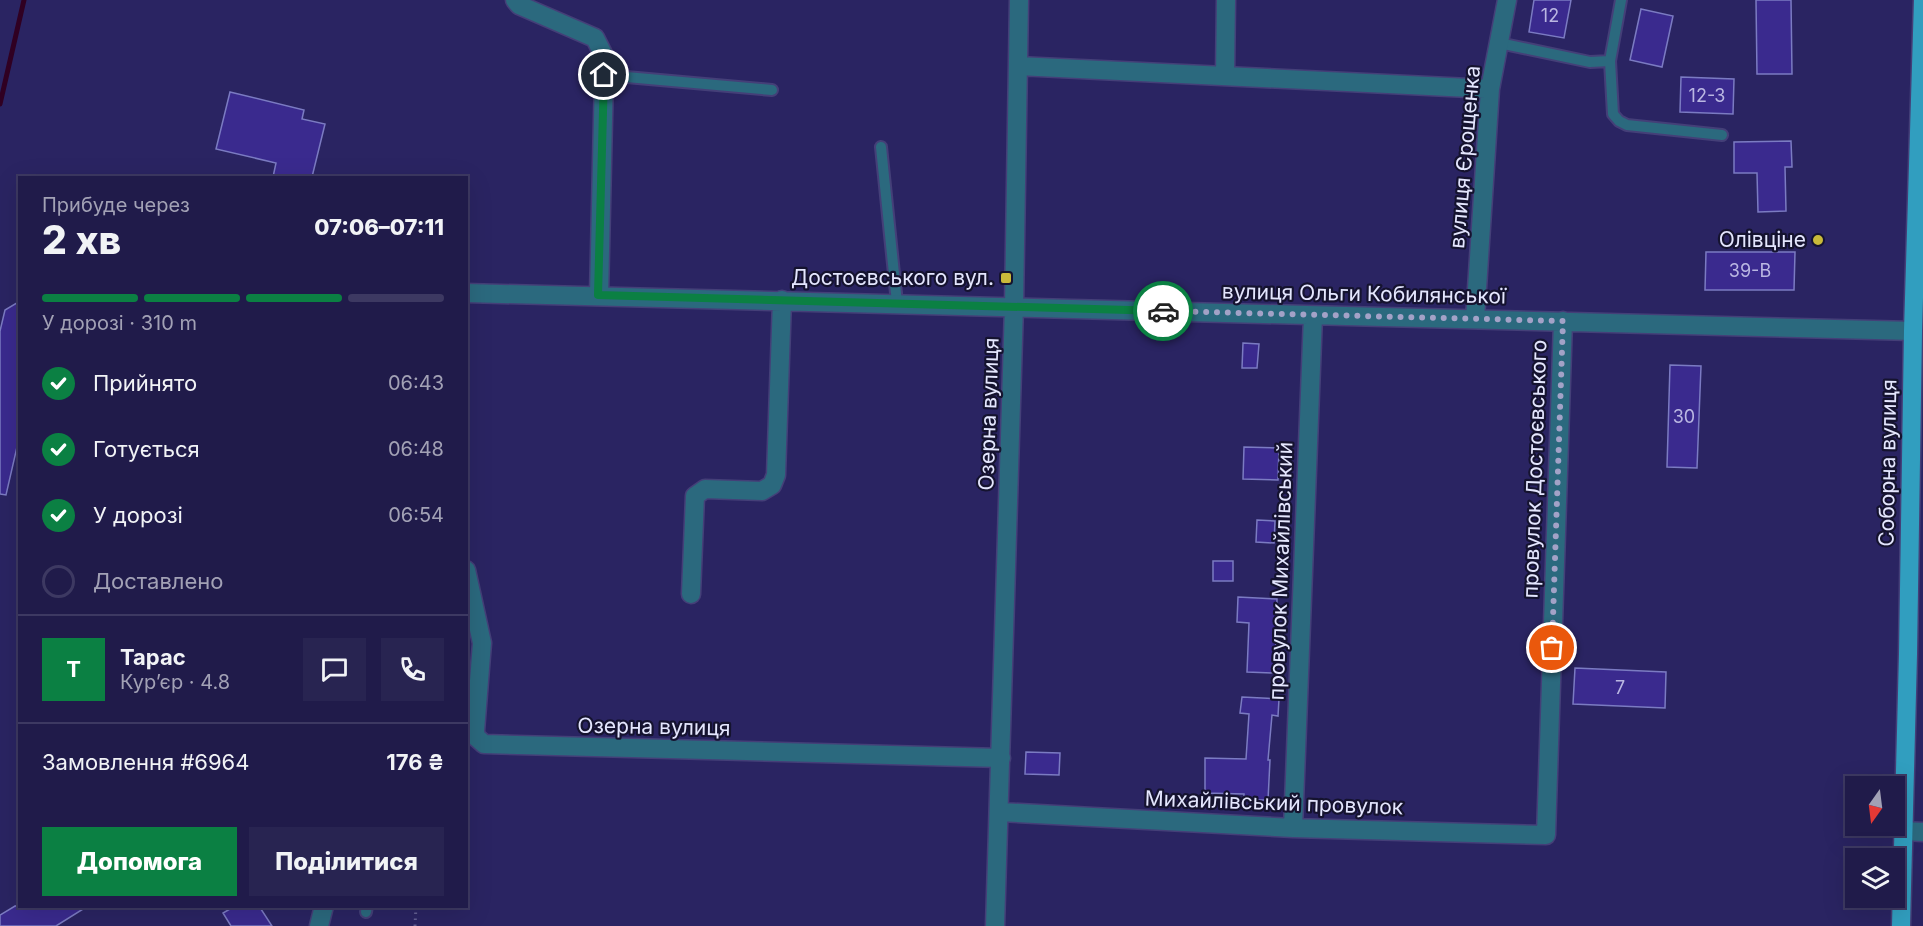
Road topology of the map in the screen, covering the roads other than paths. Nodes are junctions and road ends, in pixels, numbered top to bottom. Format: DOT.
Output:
graph roads {
  1 [pos="515,0"];
  2 [pos="1019,0"];
  3 [pos="1226,0"];
  4 [pos="1507,0"];
  5 [pos="1621,0"];
  6 [pos="1923,0"];
  7 [pos="1498,43"];
  8 [pos="1610,61"];
  9 [pos="1018,66"];
  10 [pos="604,75"];
  11 [pos="1225,75"];
  12 [pos="1490,89"];
  13 [pos="772,90"];
  14 [pos="1722,135"];
  15 [pos="881,147"];
  16 [pos="468,293"];
  17 [pos="598,295"];
  18 [pos="782,300"];
  19 [pos="897,303"];
  20 [pos="1014,306"];
  21 [pos="1313,316"];
  22 [pos="1475,319"];
  23 [pos="1563,321"];
  24 [pos="1913,331"];
  25 [pos="1916,559"];
  26 [pos="468,579"];
  27 [pos="691,594"];
  28 [pos="1915,654"];
  29 [pos="1001,758"];
  30 [pos="1905,802"];
  31 [pos="1000,812"];
  32 [pos="1293,828"];
  33 [pos="1905,831"];
  34 [pos="1923,832"];
  35 [pos="1546,835"];
  36 [pos="1903,836"];
  37 [pos="324,908"];
  38 [pos="320,926"];
  39 [pos="995,926"];
  40 [pos="1901,926"];
  1 -- 10 [label="street"];
  2 -- 9 [label="street, Озерна вулиця"];
  3 -- 11 [label="street"];
  4 -- 7 [label="street, вулиця Єрощенка"];
  5 -- 8 [label="lane"];
  6 -- 24 [label="main road, Соборна вулиця"];
  7 -- 8 [label="lane"];
  7 -- 12 [label="street, вулиця Єрощенка"];
  8 -- 14 [label="lane"];
  9 -- 11 [label="street"];
  9 -- 20 [label="street, Озерна вулиця"];
  10 -- 13 [label="lane"];
  10 -- 17 [label="street"];
  11 -- 12 [label="street"];
  12 -- 22 [label="street, вулиця Єрощенка"];
  15 -- 19 [label="lane"];
  16 -- 17 [label="street, вулиця Ольги Кобилянської"];
  17 -- 18 [label="street, вулиця Ольги Кобилянської"];
  18 -- 19 [label="street, вулиця Ольги Кобилянської"];
  18 -- 27 [label="street"];
  19 -- 20 [label="street, вулиця Ольги Кобилянської"];
  20 -- 21 [label="street, вулиця Ольги Кобилянської"];
  20 -- 29 [label="street, Озерна вулиця"];
  21 -- 22 [label="street, вулиця Ольги Кобилянської"];
  21 -- 32 [label="street, провулок Михайлівський"];
  22 -- 23 [label="street, вулиця Ольги Кобилянської"];
  23 -- 24 [label="street, вулиця Ольги Кобилянської"];
  23 -- 35 [label="street, провулок Достоєвського"];
  24 -- 25 [label="main road, Соборна вулиця"];
  25 -- 28 [label="main road, Соборна вулиця"];
  26 -- 29 [label="street, Озерна вулиця"];
  28 -- 30 [label="main road, Соборна вулиця"];
  29 -- 31 [label="street, Озерна вулиця"];
  31 -- 32 [label="street, Михайлівський провулок"];
  31 -- 39 [label="street, Озерна вулиця"];
  32 -- 35 [label="street, Михайлівський провулок"];
  33 -- 34 [label="street"];
  36 -- 40 [label="main road, Соборна вулиця"];
  37 -- 38 [label="street"];
}
